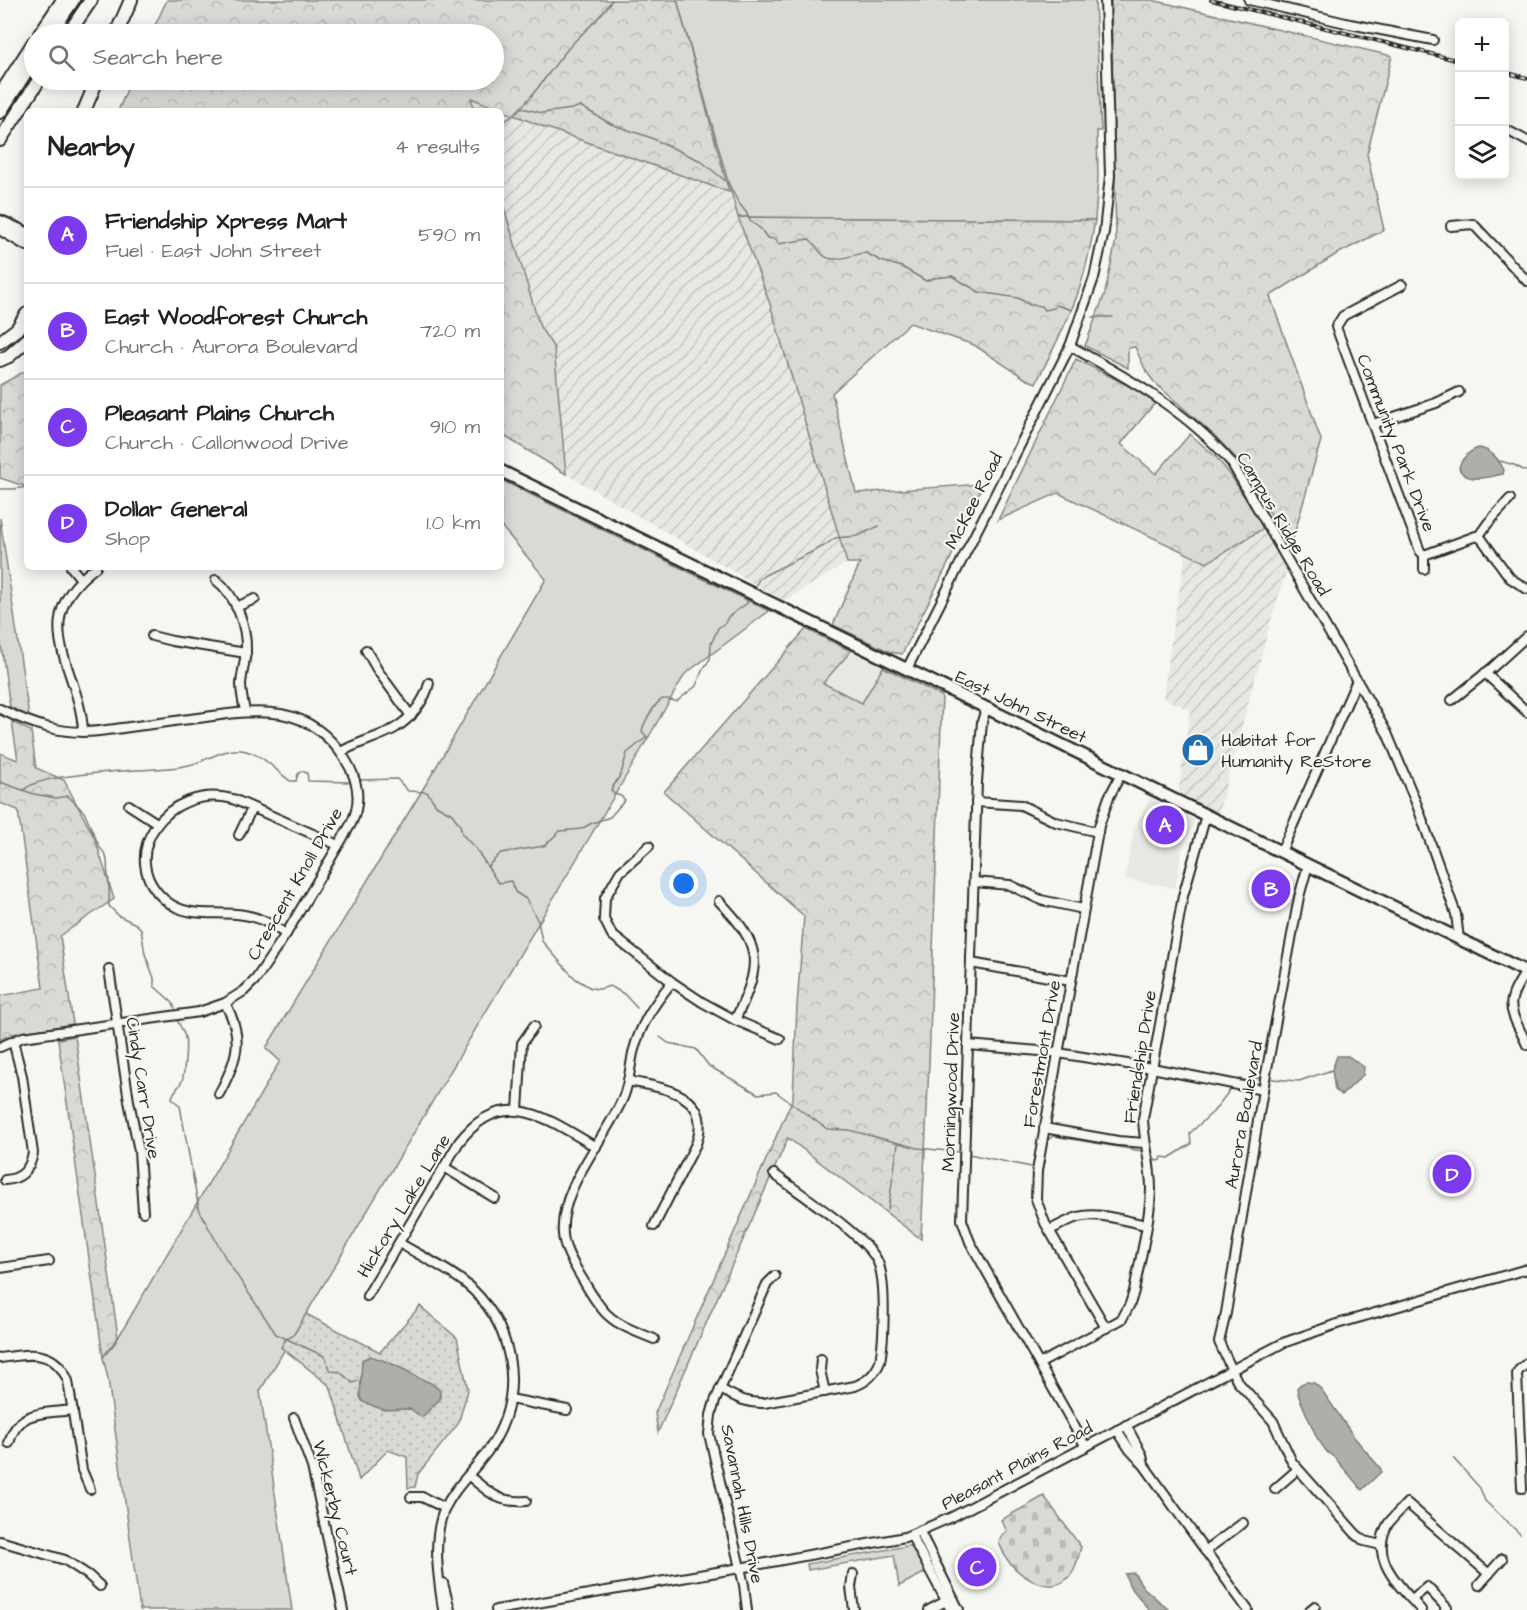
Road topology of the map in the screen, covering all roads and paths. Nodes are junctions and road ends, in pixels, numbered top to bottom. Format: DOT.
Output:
graph roads {
  1 [pos="63,0"];
  2 [pos="73,0"];
  3 [pos="83,0"];
  4 [pos="91,0"];
  5 [pos="131,0"];
  6 [pos="1105,0"];
  7 [pos="1249,0"];
  8 [pos="47,24"];
  9 [pos="57,24"];
  10 [pos="67,24"];
  11 [pos="75,24"];
  12 [pos="120,24"];
  13 [pos="1433,40"];
  14 [pos="24,58"];
  15 [pos="24,75"];
  16 [pos="24,89"];
  17 [pos="32,90"];
  18 [pos="93,90"];
  19 [pos="0,95"];
  20 [pos="85,108"];
  21 [pos="0,112"];
  22 [pos="0,126"];
  23 [pos="1509,132"];
  24 [pos="0,140"];
  25 [pos="1527,141"];
  26 [pos="0,221"];
  27 [pos="1451,226"];
  28 [pos="0,228"];
  29 [pos="24,232"];
  30 [pos="24,240"];
  31 [pos="1527,281"];
  32 [pos="1402,285"];
  33 [pos="24,318"];
  34 [pos="0,342"];
  35 [pos="24,343"];
  36 [pos="1070,346"];
  37 [pos="0,360"];
  38 [pos="1459,392"];
  39 [pos="1373,424"];
  40 [pos="504,472"];
  41 [pos="1510,499"];
  42 [pos="1478,537"];
  43 [pos="1424,555"];
  44 [pos="1424,569"];
  45 [pos="74,570"];
  46 [pos="92,570"];
  47 [pos="81,579"];
  48 [pos="216,580"];
  49 [pos="1527,589"];
  50 [pos="255,599"];
  51 [pos="236,608"];
  52 [pos="152,636"];
  53 [pos="1527,636"];
  54 [pos="366,650"];
  55 [pos="246,653"];
  56 [pos="907,669"];
  57 [pos="1485,673"];
  58 [pos="1357,680"];
  59 [pos="429,683"];
  60 [pos="1452,700"];
  61 [pos="986,708"];
  62 [pos="0,709"];
  63 [pos="244,711"];
  64 [pos="1527,712"];
  65 [pos="411,716"];
  66 [pos="83,732"];
  67 [pos="341,752"];
  68 [pos="1121,774"];
  69 [pos="976,802"];
  70 [pos="129,804"];
  71 [pos="252,808"];
  72 [pos="1206,815"];
  73 [pos="157,823"];
  74 [pos="1098,832"];
  75 [pos="239,835"];
  76 [pos="338,845"];
  77 [pos="649,846"];
  78 [pos="1281,852"];
  79 [pos="1308,865"];
  80 [pos="974,882"];
  81 [pos="719,901"];
  82 [pos="1083,909"];
  83 [pos="286,934"];
  84 [pos="1459,939"];
  85 [pos="971,963"];
  86 [pos="109,969"];
  87 [pos="1527,971"];
  88 [pos="1071,981"];
  89 [pos="672,982"];
  90 [pos="225,1003"];
  91 [pos="735,1020"];
  92 [pos="117,1023"];
  93 [pos="534,1026"];
  94 [pos="780,1039"];
  95 [pos="13,1041"];
  96 [pos="968,1045"];
  97 [pos="1527,1045"];
  98 [pos="0,1047"];
  99 [pos="1058,1053"];
  100 [pos="1152,1068"];
  101 [pos="628,1081"];
  102 [pos="1263,1090"];
  103 [pos="219,1094"];
  104 [pos="518,1110"];
  105 [pos="1044,1128"];
  106 [pos="1145,1143"];
  107 [pos="596,1147"];
  108 [pos="444,1167"];
  109 [pos="774,1174"];
  110 [pos="5,1180"];
  111 [pos="495,1198"];
  112 [pos="143,1212"];
  113 [pos="654,1226"];
  114 [pos="1146,1226"];
  115 [pos="1050,1230"];
  116 [pos="399,1243"];
  117 [pos="49,1261"];
  118 [pos="0,1268"];
  119 [pos="1527,1269"];
  120 [pos="775,1276"];
  121 [pos="367,1296"];
  122 [pos="1106,1328"];
  123 [pos="654,1339"];
  124 [pos="0,1358"];
  125 [pos="821,1359"];
  126 [pos="1527,1363"];
  127 [pos="1039,1364"];
  128 [pos="1231,1370"];
  129 [pos="720,1389"];
  130 [pos="825,1392"];
  131 [pos="510,1399"];
  132 [pos="73,1410"];
  133 [pos="567,1410"];
  134 [pos="294,1418"];
  135 [pos="1126,1425"];
  136 [pos="1117,1430"];
  137 [pos="9,1443"];
  138 [pos="1524,1445"];
  139 [pos="1086,1447"];
  140 [pos="1144,1465"];
  141 [pos="1298,1469"];
  142 [pos="469,1476"];
  143 [pos="1522,1488"];
  144 [pos="90,1489"];
  145 [pos="1275,1489"];
  146 [pos="411,1497"];
  147 [pos="526,1501"];
  148 [pos="445,1508"];
  149 [pos="1243,1523"];
  150 [pos="916,1533"];
  151 [pos="0,1541"];
  152 [pos="1381,1545"];
  153 [pos="1205,1551"];
  154 [pos="1502,1559"];
  155 [pos="740,1568"];
  156 [pos="854,1574"];
  157 [pos="1489,1574"];
  158 [pos="439,1580"];
  159 [pos="1479,1585"];
  160 [pos="100,1586"];
  161 [pos="1412,1599"];
  162 [pos="946,1601"];
  163 [pos="542,1606"];
  164 [pos="344,1609"];
  165 [pos="443,1610"];
  166 [pos="450,1610"];
  167 [pos="496,1610"];
  168 [pos="747,1610"];
  169 [pos="854,1610"];
  170 [pos="929,1610"];
  171 [pos="951,1610"];
  172 [pos="959,1610"];
  173 [pos="1248,1610"];
  174 [pos="1421,1610"];
  175 [pos="1445,1610"];
  1 -- 8 [label="highway"];
  2 -- 9 [label="highway"];
  3 -- 10 [label="highway"];
  4 -- 11 [label="highway"];
  5 -- 12 [label="highway"];
  6 -- 36 [label="street"];
  7 -- 13 [label="street"];
  14 -- 19 [label="highway"];
  15 -- 21 [label="highway"];
  16 -- 22 [label="highway"];
  17 -- 24 [label="highway"];
  18 -- 20 [label="highway"];
  23 -- 25 [label="street"];
  26 -- 29 [label="main road"];
  27 -- 31 [label="street"];
  28 -- 30 [label="highway"];
  32 -- 39 [label="street, Community Park Drive"];
  33 -- 34 [label="highway"];
  35 -- 37 [label="highway"];
  36 -- 56 [label="street, McKee Road"];
  36 -- 58 [label="street, Campus Ridge Road"];
  38 -- 39 [label="street"];
  39 -- 43 [label="street, Community Park Drive"];
  40 -- 56 [label="main road, East John Street"];
  41 -- 42 [label="street"];
  42 -- 43 [label="street, Community Park Drive"];
  42 -- 49 [label="street"];
  43 -- 44 [label="street"];
  45 -- 47 [label="street"];
  46 -- 47 [label="street"];
  47 -- 66 [label="street"];
  48 -- 51 [label="street"];
  50 -- 51 [label="street"];
  51 -- 55 [label="street"];
  52 -- 55 [label="street"];
  53 -- 57 [label="street"];
  54 -- 65 [label="street"];
  55 -- 63 [label="street"];
  56 -- 61 [label="main road, East John Street"];
  57 -- 60 [label="street"];
  57 -- 64 [label="street"];
  58 -- 78 [label="street"];
  58 -- 84 [label="street, Campus Ridge Road"];
  59 -- 65 [label="street"];
  61 -- 68 [label="main road, East John Street"];
  61 -- 69 [label="street, Morningwood Drive"];
  62 -- 66 [label="street, Crescent Knoll Drive"];
  63 -- 66 [label="street, Crescent Knoll Drive"];
  63 -- 67 [label="street, Crescent Knoll Drive"];
  65 -- 67 [label="street"];
  67 -- 76 [label="street, Crescent Knoll Drive"];
  68 -- 72 [label="main road, East John Street"];
  68 -- 74 [label="street, Forestmont Drive"];
  69 -- 74 [label="street"];
  69 -- 80 [label="street, Morningwood Drive"];
  70 -- 73 [label="street"];
  71 -- 73 [label="street"];
  71 -- 75 [label="street"];
  71 -- 76 [label="street"];
  72 -- 78 [label="main road, East John Street"];
  72 -- 100 [label="street, Friendship Drive"];
  73 -- 83 [label="street"];
  74 -- 82 [label="street, Forestmont Drive"];
  76 -- 83 [label="street, Crescent Knoll Drive"];
  77 -- 89 [label="street"];
  78 -- 79 [label="main road, East John Street"];
  79 -- 84 [label="main road, East John Street"];
  79 -- 102 [label="street, Aurora Boulevard"];
  80 -- 82 [label="street"];
  80 -- 85 [label="street, Morningwood Drive"];
  81 -- 91 [label="street"];
  82 -- 88 [label="street, Forestmont Drive"];
  83 -- 90 [label="street, Crescent Knoll Drive"];
  84 -- 87 [label="main road, East John Street"];
  85 -- 88 [label="street"];
  85 -- 96 [label="street, Morningwood Drive"];
  86 -- 92 [label="street, Cindy Carr Drive"];
  87 -- 97 [label="street"];
  88 -- 99 [label="street, Forestmont Drive"];
  89 -- 91 [label="street"];
  89 -- 101 [label="street"];
  90 -- 92 [label="street, Crescent Knoll Drive"];
  90 -- 103 [label="street"];
  91 -- 94 [label="street"];
  92 -- 95 [label="street, Crescent Knoll Drive"];
  92 -- 112 [label="street, Cindy Carr Drive"];
  93 -- 104 [label="street"];
  95 -- 98 [label="street, Crescent Knoll Drive"];
  95 -- 110 [label="street"];
  96 -- 99 [label="street"];
  96 -- 127 [label="street, Morningwood Drive"];
  99 -- 100 [label="street"];
  99 -- 105 [label="street, Forestmont Drive"];
  100 -- 102 [label="street"];
  100 -- 106 [label="street, Friendship Drive"];
  101 -- 107 [label="street"];
  101 -- 113 [label="street"];
  102 -- 128 [label="street, Aurora Boulevard"];
  104 -- 107 [label="street, Hickory Lake Lane"];
  104 -- 108 [label="street, Hickory Lake Lane"];
  105 -- 106 [label="street"];
  105 -- 115 [label="street, Forestmont Drive"];
  106 -- 114 [label="street, Friendship Drive"];
  107 -- 123 [label="street"];
  108 -- 111 [label="street"];
  108 -- 116 [label="street, Hickory Lake Lane"];
  109 -- 130 [label="street"];
  114 -- 115 [label="street"];
  114 -- 122 [label="street, Friendship Drive"];
  115 -- 122 [label="street, Forestmont Drive"];
  116 -- 121 [label="street, Hickory Lake Lane"];
  116 -- 131 [label="street"];
  117 -- 118 [label="street"];
  119 -- 128 [label="street, Pleasant Plains Road"];
  120 -- 129 [label="street, Savannah Hills Drive"];
  122 -- 127 [label="street, Friendship Drive"];
  124 -- 132 [label="street"];
  125 -- 130 [label="street"];
  126 -- 138 [label="street"];
  127 -- 139 [label="street, Morningwood Drive"];
  128 -- 135 [label="street, Pleasant Plains Road"];
  128 -- 141 [label="street, Aurora Boulevard"];
  129 -- 130 [label="street"];
  129 -- 155 [label="street, Savannah Hills Drive"];
  131 -- 133 [label="street"];
  131 -- 142 [label="street"];
  132 -- 137 [label="street"];
  132 -- 144 [label="street"];
  134 -- 164 [label="street, Wickerby Court"];
  135 -- 136 [label="street, Pleasant Plains Road"];
  135 -- 140 [label="street"];
  136 -- 139 [label="street, Pleasant Plains Road"];
  136 -- 140 [label="street"];
  138 -- 143 [label="street"];
  139 -- 150 [label="street, Pleasant Plains Road"];
  140 -- 153 [label="street"];
  141 -- 145 [label="street"];
  141 -- 152 [label="street, Aurora Boulevard"];
  142 -- 147 [label="street"];
  142 -- 148 [label="street"];
  146 -- 148 [label="street"];
  148 -- 158 [label="street"];
  149 -- 153 [label="street"];
  150 -- 155 [label="street, Pleasant Plains Road"];
  150 -- 162 [label="street"];
  150 -- 172 [label="street"];
  151 -- 160 [label="street"];
  152 -- 157 [label="street"];
  152 -- 161 [label="street"];
  153 -- 173 [label="street"];
  154 -- 157 [label="street"];
  155 -- 163 [label="street, Pleasant Plains Road"];
  155 -- 168 [label="street, Savannah Hills Drive"];
  156 -- 169 [label="street"];
  157 -- 159 [label="street"];
  158 -- 165 [label="street"];
  158 -- 166 [label="street"];
  161 -- 174 [label="street"];
  161 -- 175 [label="street"];
  162 -- 170 [label="street"];
  162 -- 171 [label="street"];
  163 -- 167 [label="street, Pleasant Plains Road"];
}
